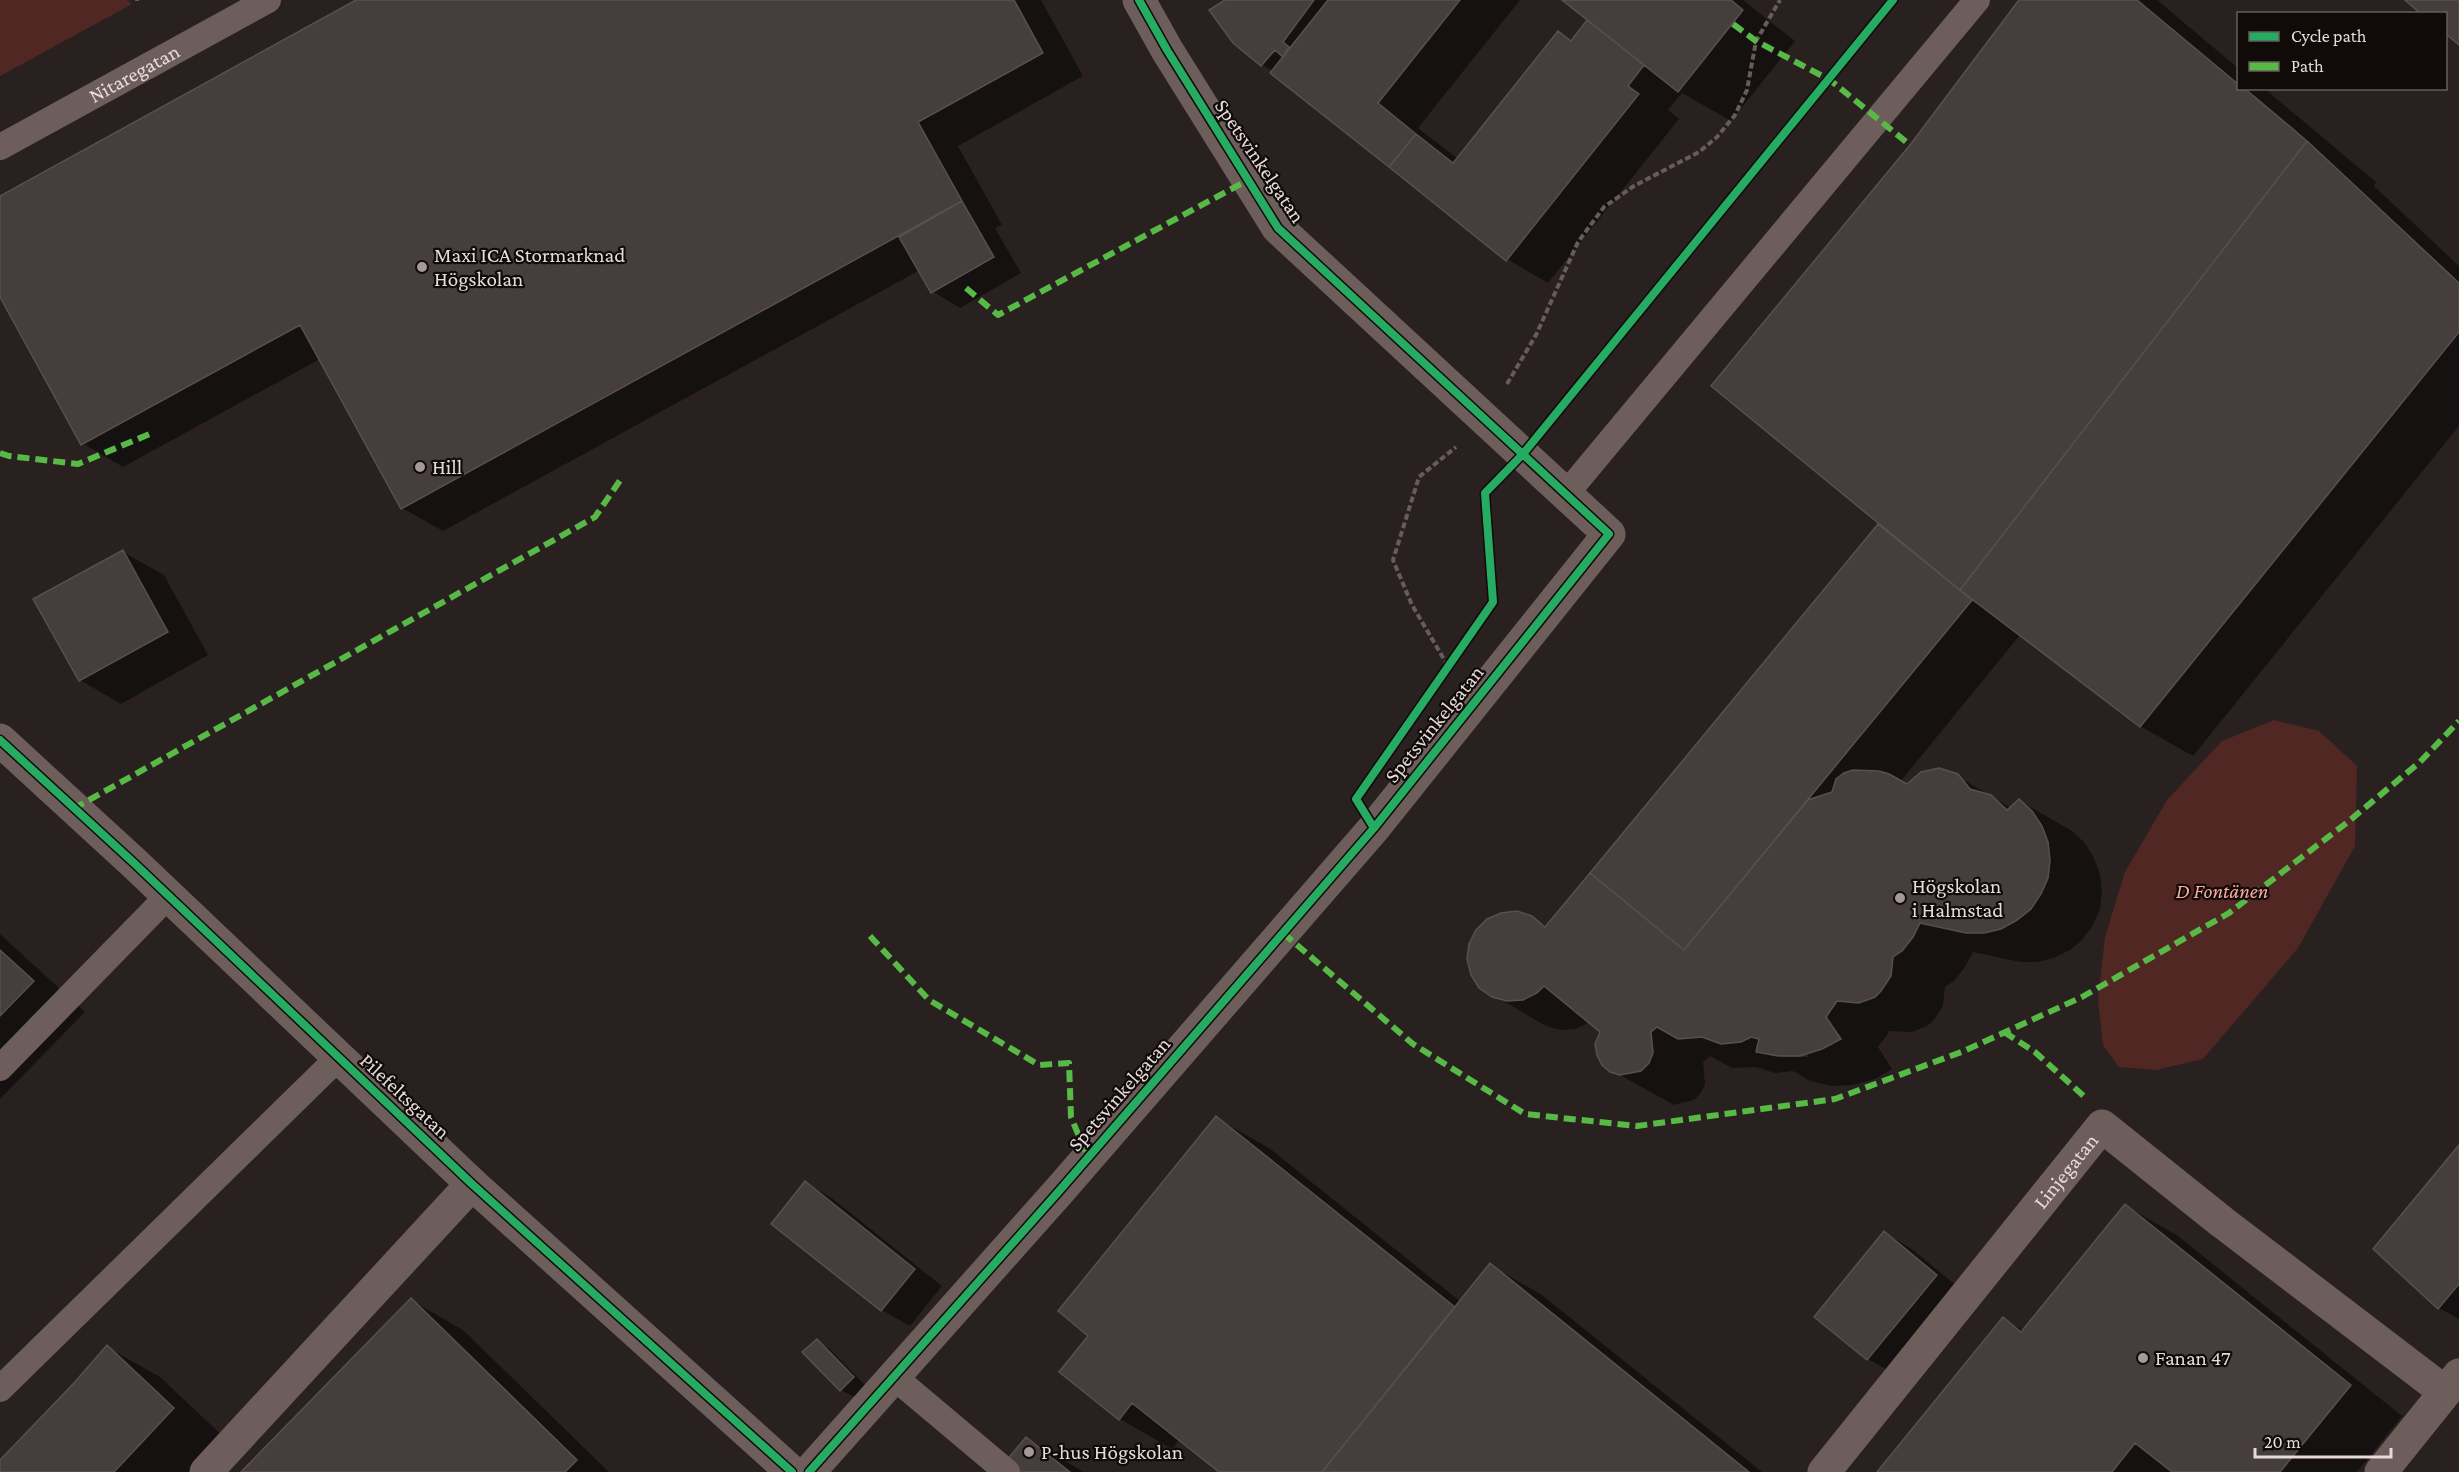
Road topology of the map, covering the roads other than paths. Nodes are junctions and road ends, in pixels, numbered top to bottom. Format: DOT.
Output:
graph roads {
  1 [pos="268,0"];
  2 [pos="1139,0"];
  3 [pos="1977,0"];
  4 [pos="0,147"];
  5 [pos="1566,494"];
  6 [pos="0,740"];
  7 [pos="168,896"];
  8 [pos="338,1058"];
  9 [pos="0,1068"];
  10 [pos="472,1184"];
  11 [pos="894,1377"];
  12 [pos="2452,1383"];
  13 [pos="0,1389"];
  14 [pos="206,1472"];
  15 [pos="792,1472"];
  16 [pos="809,1472"];
  17 [pos="1007,1472"];
  18 [pos="1824,1472"];
  19 [pos="2381,1472"];
  1 -- 4 [label="lane, Nitaregatan"];
  2 -- 5 [label="street, Spetsvinkelgatan"];
  3 -- 5 [label="lane"];
  5 -- 11 [label="street, Spetsvinkelgatan"];
  6 -- 7 [label="street, Pilefeltsgatan"];
  7 -- 8 [label="street, Pilefeltsgatan"];
  7 -- 9 [label="lane"];
  8 -- 10 [label="street, Pilefeltsgatan"];
  8 -- 13 [label="lane"];
  10 -- 14 [label="street"];
  10 -- 15 [label="street, Pilefeltsgatan"];
  11 -- 16 [label="street, Spetsvinkelgatan"];
  11 -- 17 [label="lane"];
  12 -- 18 [label="street, Linjegatan"];
  12 -- 19 [label="street, Linjegatan"];
}
